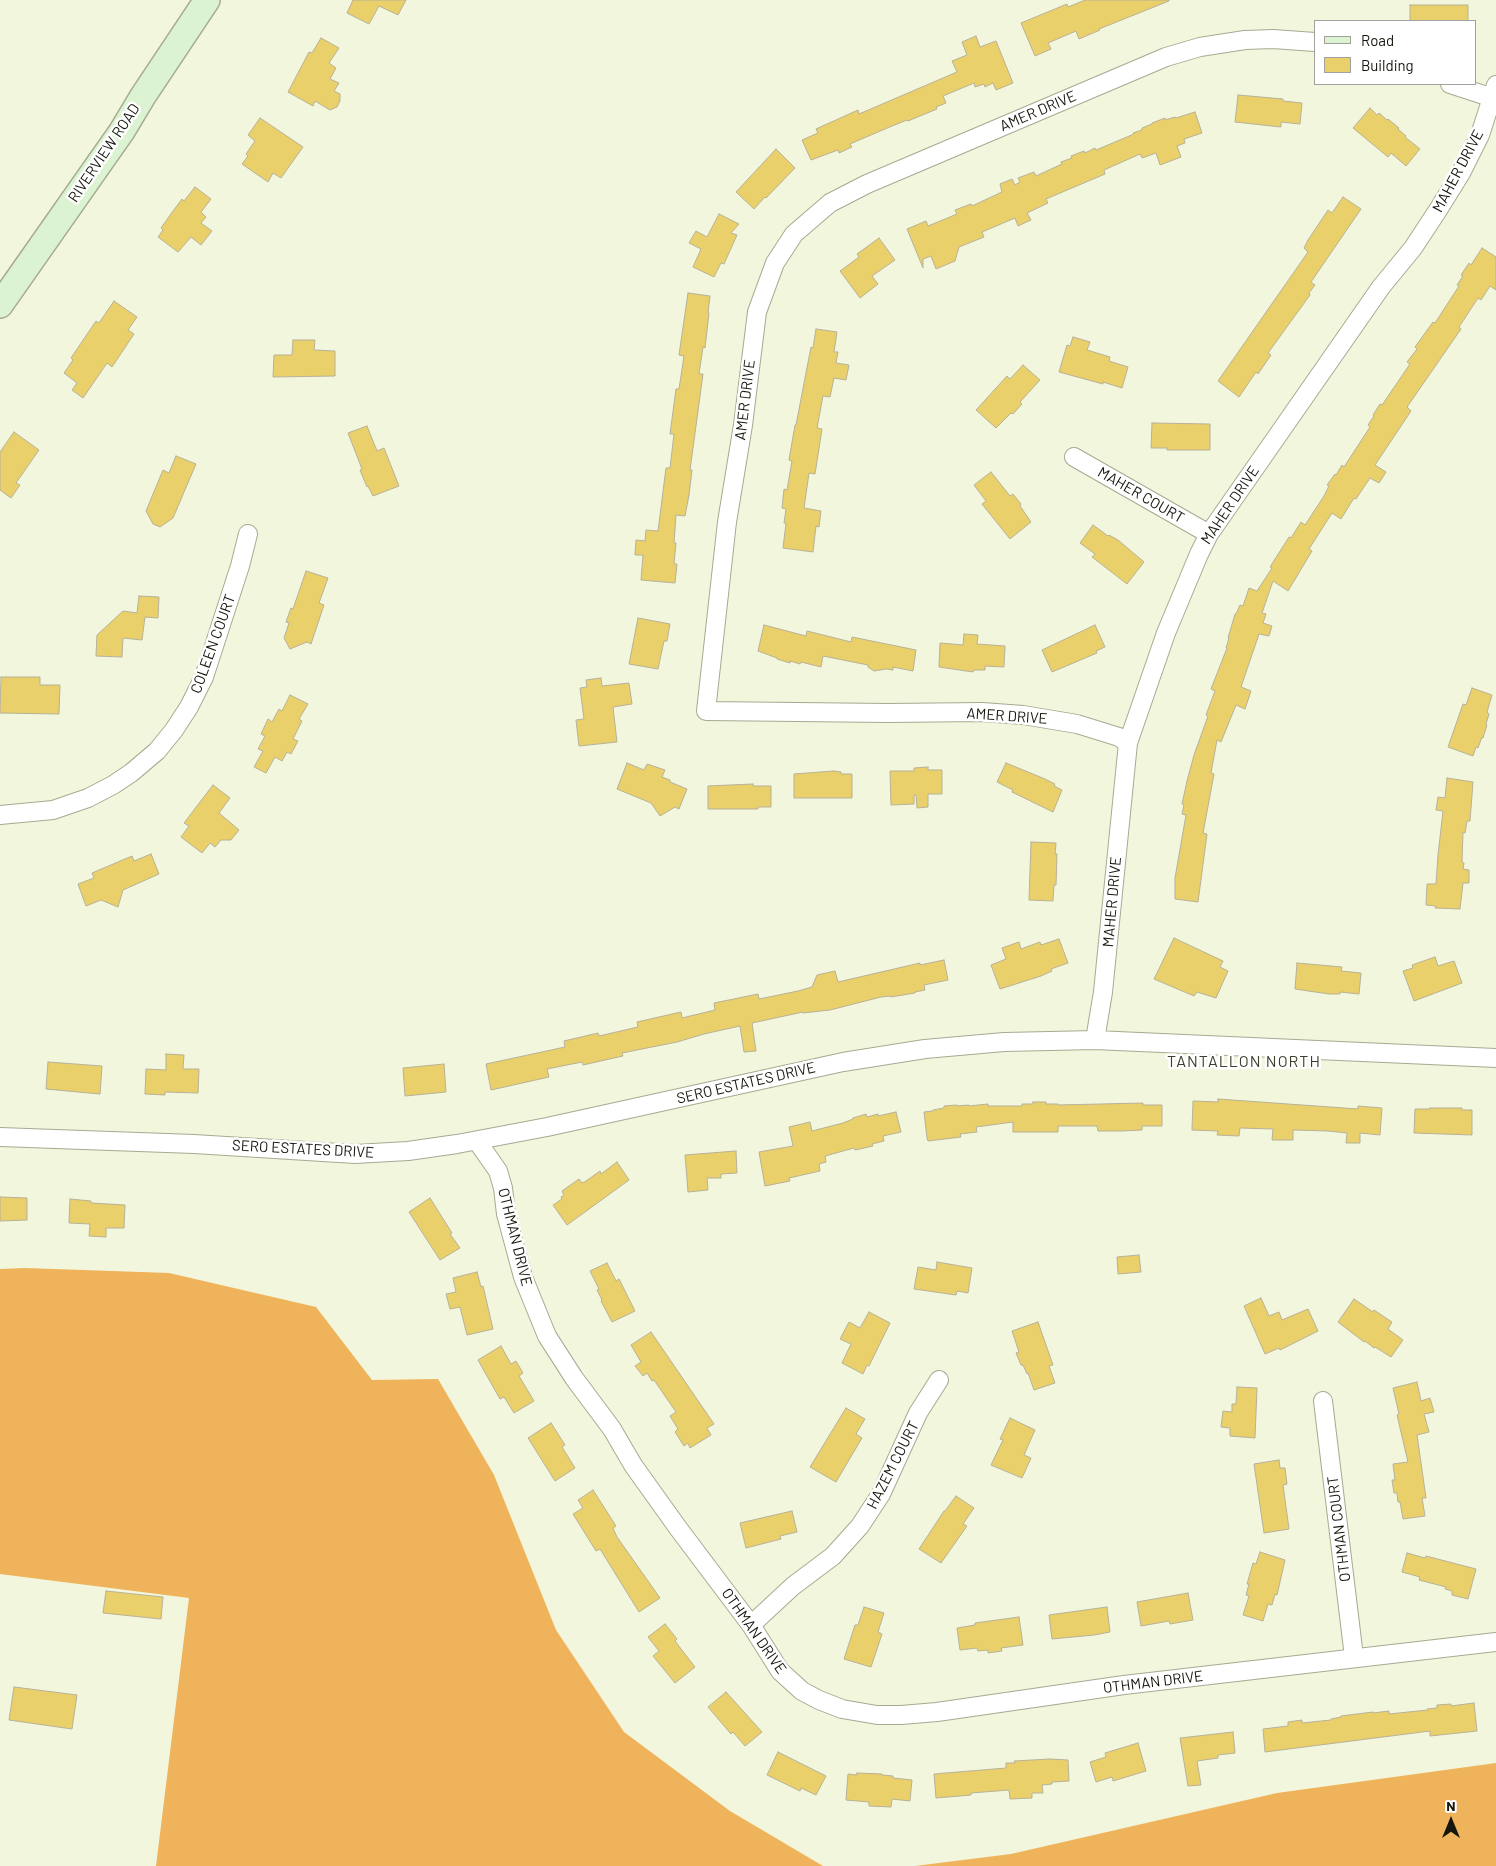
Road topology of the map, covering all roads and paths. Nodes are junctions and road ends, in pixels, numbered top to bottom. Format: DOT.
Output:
graph roads {
  1 [pos="207,0"];
  2 [pos="1314,42"];
  3 [pos="1454,85"];
  4 [pos="1495,94"];
  5 [pos="0,305"];
  6 [pos="1074,457"];
  7 [pos="248,534"];
  8 [pos="1209,534"];
  9 [pos="1128,743"];
  10 [pos="0,815"];
  11 [pos="1094,1040"];
  12 [pos="1496,1058"];
  13 [pos="0,1137"];
  14 [pos="477,1141"];
  15 [pos="939,1380"];
  16 [pos="1323,1402"];
  17 [pos="751,1625"];
  18 [pos="1496,1642"];
  19 [pos="1354,1657"];
  1 -- 5 [label="street, RIVERVIEW ROAD"];
  2 -- 9 [label="street, AMER DRIVE"];
  3 -- 4 [label="street"];
  4 -- 8 [label="street, MAHER DRIVE"];
  6 -- 8 [label="street, MAHER COURT"];
  7 -- 10 [label="street, COLEEN COURT"];
  8 -- 9 [label="street, MAHER DRIVE"];
  9 -- 11 [label="street, MAHER DRIVE"];
  11 -- 12 [label="street, SERO ESTATES DRIVE"];
  11 -- 14 [label="street, SERO ESTATES DRIVE"];
  13 -- 14 [label="street, SERO ESTATES DRIVE"];
  14 -- 17 [label="street, OTHMAN DRIVE"];
  15 -- 17 [label="street, HAZEM COURT"];
  16 -- 19 [label="street, OTHMAN COURT"];
  17 -- 19 [label="street, OTHMAN DRIVE"];
  18 -- 19 [label="street, OTHMAN DRIVE"];
}
